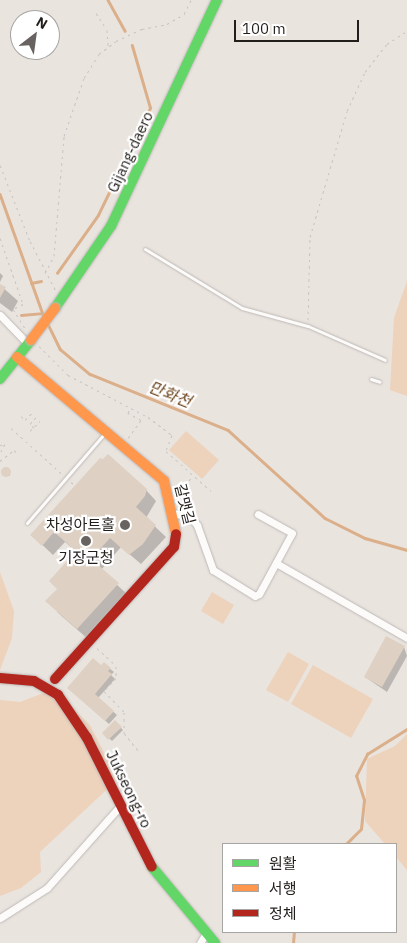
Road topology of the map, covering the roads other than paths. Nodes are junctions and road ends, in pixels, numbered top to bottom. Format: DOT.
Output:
graph roads {
  1 [pos="217,0"];
  2 [pos="145,249"];
  3 [pos="0,315"];
  4 [pos="32,341"];
  5 [pos="17,357"];
  6 [pos="385,360"];
  7 [pos="0,379"];
  8 [pos="371,380"];
  9 [pos="380,382"];
  10 [pos="106,432"];
  11 [pos="173,512"];
  12 [pos="258,514"];
  13 [pos="27,523"];
  14 [pos="276,563"];
  15 [pos="407,638"];
  16 [pos="0,678"];
  17 [pos="55,680"];
  18 [pos="120,806"];
  19 [pos="0,918"];
  20 [pos="206,933"];
  21 [pos="200,943"];
  22 [pos="215,943"];
  1 -- 4 [label="main road, Gijang-daero, bridge"];
  2 -- 6 [label="lane"];
  3 -- 4 [label="street"];
  4 -- 5 [label="main road"];
  5 -- 7 [label="main road"];
  5 -- 10 [label="main road, 갈맷길"];
  8 -- 9 [label="lane"];
  10 -- 11 [label="main road, 갈맷길"];
  10 -- 13 [label="lane"];
  11 -- 14 [label="street"];
  11 -- 17 [label="main road, 갈맷길"];
  12 -- 14 [label="street"];
  14 -- 15 [label="street"];
  16 -- 18 [label="main road, Jukseong-ro"];
  18 -- 19 [label="street"];
  18 -- 20 [label="main road, Jukseong-ro"];
  20 -- 21 [label="street"];
  20 -- 22 [label="main road, Jukseong-ro"];
}
